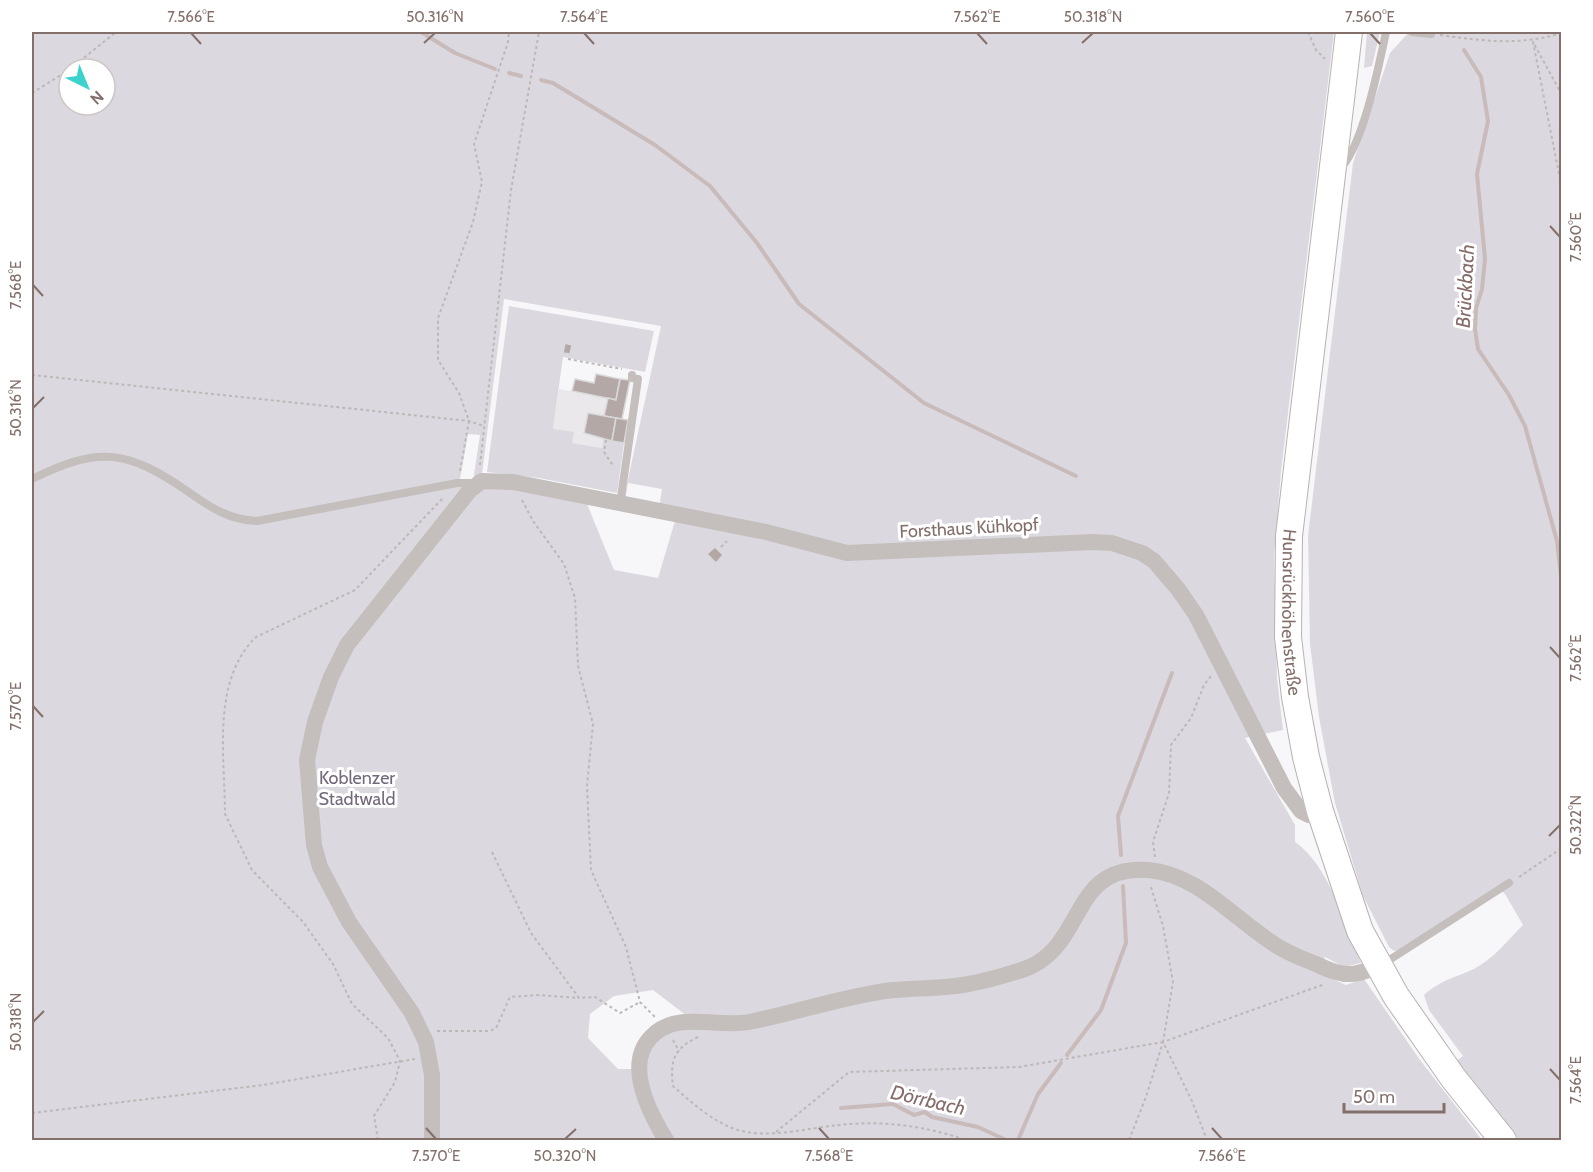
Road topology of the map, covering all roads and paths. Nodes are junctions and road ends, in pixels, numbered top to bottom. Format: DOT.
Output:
graph roads {
  1 [pos="116,32"];
  2 [pos="509,32"];
  3 [pos="539,32"];
  4 [pos="1308,32"];
  5 [pos="1349,32"];
  6 [pos="1386,32"];
  7 [pos="1412,32"];
  8 [pos="1562,33"];
  9 [pos="1431,34"];
  10 [pos="1533,42"];
  11 [pos="85,57"];
  12 [pos="57,77"];
  13 [pos="1344,77"];
  14 [pos="32,93"];
  15 [pos="1562,95"];
  16 [pos="1333,176"];
  17 [pos="1562,189"];
  18 [pos="568,359"];
  19 [pos="32,375"];
  20 [pos="632,375"];
  21 [pos="469,421"];
  22 [pos="484,426"];
  23 [pos="606,440"];
  24 [pos="616,471"];
  25 [pos="32,479"];
  26 [pos="513,482"];
  27 [pos="457,483"];
  28 [pos="478,483"];
  29 [pos="620,505"];
  30 [pos="1221,665"];
  31 [pos="1320,811"];
  32 [pos="1562,848"];
  33 [pos="492,852"];
  34 [pos="1152,871"];
  35 [pos="1509,884"];
  36 [pos="1378,967"];
  37 [pos="1350,975"];
  38 [pos="579,998"];
  39 [pos="640,1002"];
  40 [pos="666,1026"];
  41 [pos="423,1034"];
  42 [pos="1163,1042"];
  43 [pos="679,1051"];
  44 [pos="430,1056"];
  45 [pos="400,1061"];
  46 [pos="32,1113"];
  47 [pos="776,1132"];
  48 [pos="378,1140"];
  49 [pos="432,1140"];
  50 [pos="666,1140"];
  51 [pos="966,1140"];
  52 [pos="1129,1140"];
  53 [pos="1207,1140"];
  54 [pos="1503,1140"];
  1 -- 11 [label="path"];
  2 -- 21 [label="path"];
  3 -- 22 [label="path"];
  4 -- 13 [label="path"];
  5 -- 13 [label="main road, Hunsrückhöhenstraße"];
  6 -- 16 [label="lane"];
  7 -- 9 [label="lane"];
  8 -- 10 [label="path"];
  9 -- 10 [label="path"];
  10 -- 15 [label="path"];
  10 -- 17 [label="path"];
  12 -- 14 [label="path"];
  13 -- 16 [label="main road, Hunsrückhöhenstraße"];
  16 -- 31 [label="main road, Hunsrückhöhenstraße"];
  18 -- 20 [label="path"];
  19 -- 21 [label="path"];
  20 -- 29 [label="lane"];
  21 -- 22 [label="path"];
  21 -- 27 [label="path"];
  22 -- 28 [label="path"];
  23 -- 24 [label="path"];
  25 -- 27 [label="lane"];
  26 -- 28 [label="street, Forsthaus Kühkopf"];
  26 -- 29 [label="street, Forsthaus Kühkopf"];
  26 -- 39 [label="path"];
  27 -- 28 [label="lane"];
  27 -- 45 [label="path"];
  28 -- 41 [label="street"];
  29 -- 30 [label="street, Forsthaus Kühkopf"];
  30 -- 31 [label="street, Forsthaus Kühkopf"];
  30 -- 34 [label="path"];
  31 -- 36 [label="main road, Hunsrückhöhenstraße"];
  32 -- 35 [label="path"];
  33 -- 38 [label="path"];
  34 -- 37 [label="street"];
  34 -- 40 [label="street"];
  34 -- 42 [label="path"];
  35 -- 36 [label="lane"];
  36 -- 37 [label="street"];
  36 -- 54 [label="main road, Hunsrückhöhenstraße"];
  37 -- 42 [label="path"];
  38 -- 39 [label="path"];
  38 -- 41 [label="path"];
  39 -- 40 [label="path"];
  40 -- 50 [label="street"];
  41 -- 44 [label="street"];
  42 -- 47 [label="path"];
  42 -- 52 [label="path"];
  42 -- 53 [label="path"];
  43 -- 47 [label="path"];
  44 -- 45 [label="path"];
  44 -- 49 [label="street"];
  45 -- 46 [label="path"];
  45 -- 48 [label="path"];
  47 -- 51 [label="path"];
}
